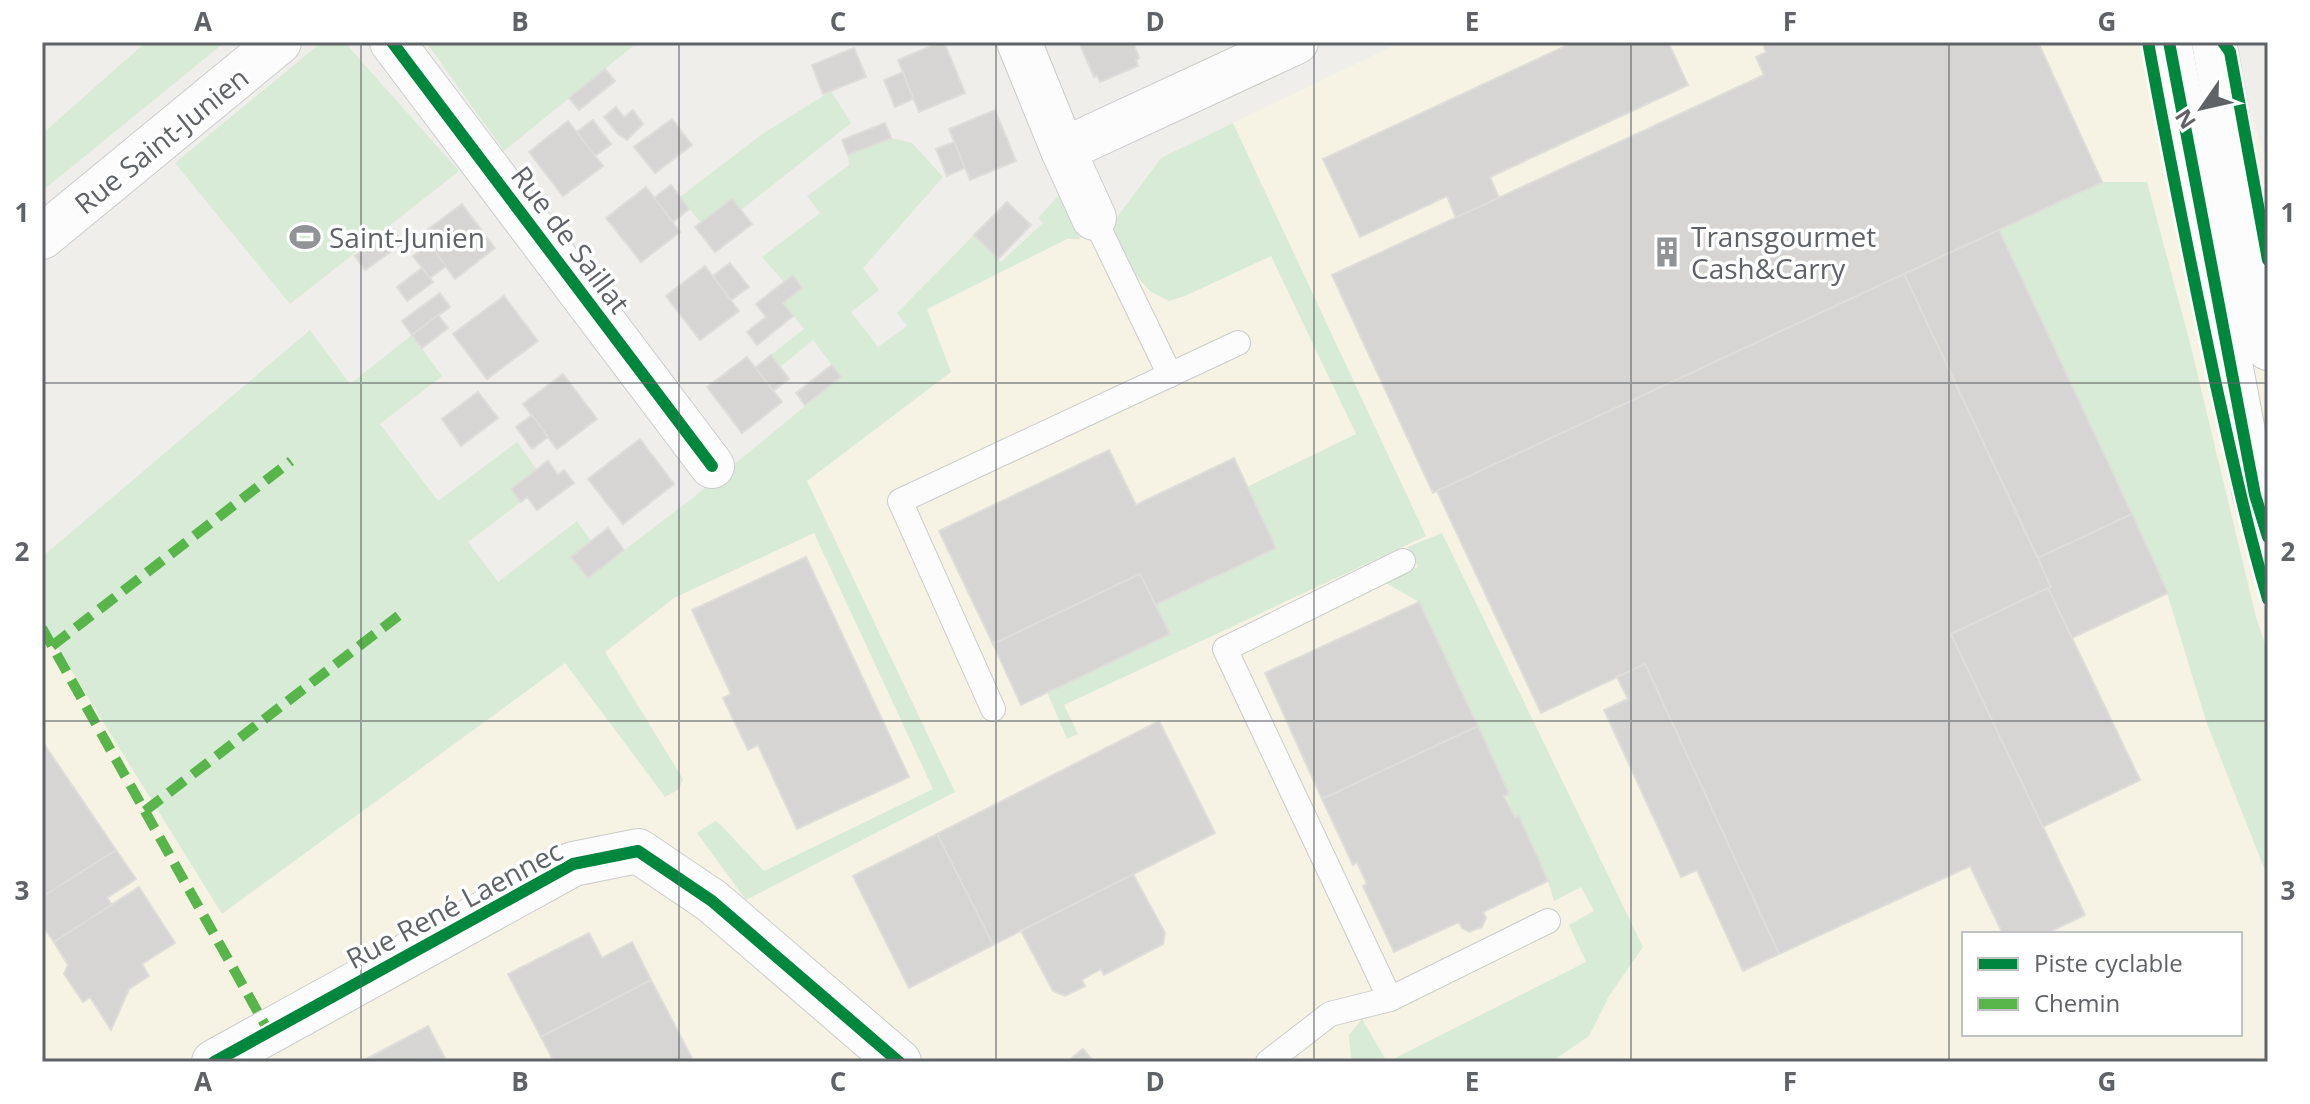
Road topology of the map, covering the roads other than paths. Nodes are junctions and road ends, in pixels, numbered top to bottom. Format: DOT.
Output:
graph roads {
  1 [pos="279,42"];
  2 [pos="392,42"];
  3 [pos="1019,42"];
  4 [pos="1296,42"];
  5 [pos="2169,42"];
  6 [pos="2214,42"];
  7 [pos="1063,150"];
  8 [pos="1094,218"];
  9 [pos="42,237"];
  10 [pos="1238,343"];
  11 [pos="2268,348"];
  12 [pos="1170,375"];
  13 [pos="712,466"];
  14 [pos="2268,537"];
  15 [pos="1403,561"];
  16 [pos="993,709"];
  17 [pos="1548,921"];
  18 [pos="1390,999"];
  19 [pos="214,1062"];
  20 [pos="899,1062"];
  21 [pos="1268,1062"];
  1 -- 9 [label="street, Rue Saint-Junien"];
  2 -- 13 [label="street, Rue de Saillat"];
  3 -- 7 [label="street"];
  4 -- 7 [label="street"];
  5 -- 14 [label="street"];
  6 -- 11 [label="street"];
  7 -- 8 [label="street"];
  8 -- 12 [label="lane"];
  10 -- 12 [label="lane"];
  12 -- 16 [label="lane"];
  15 -- 18 [label="lane"];
  17 -- 18 [label="lane"];
  18 -- 21 [label="lane"];
  19 -- 20 [label="street, Rue René Laennec"];
}
